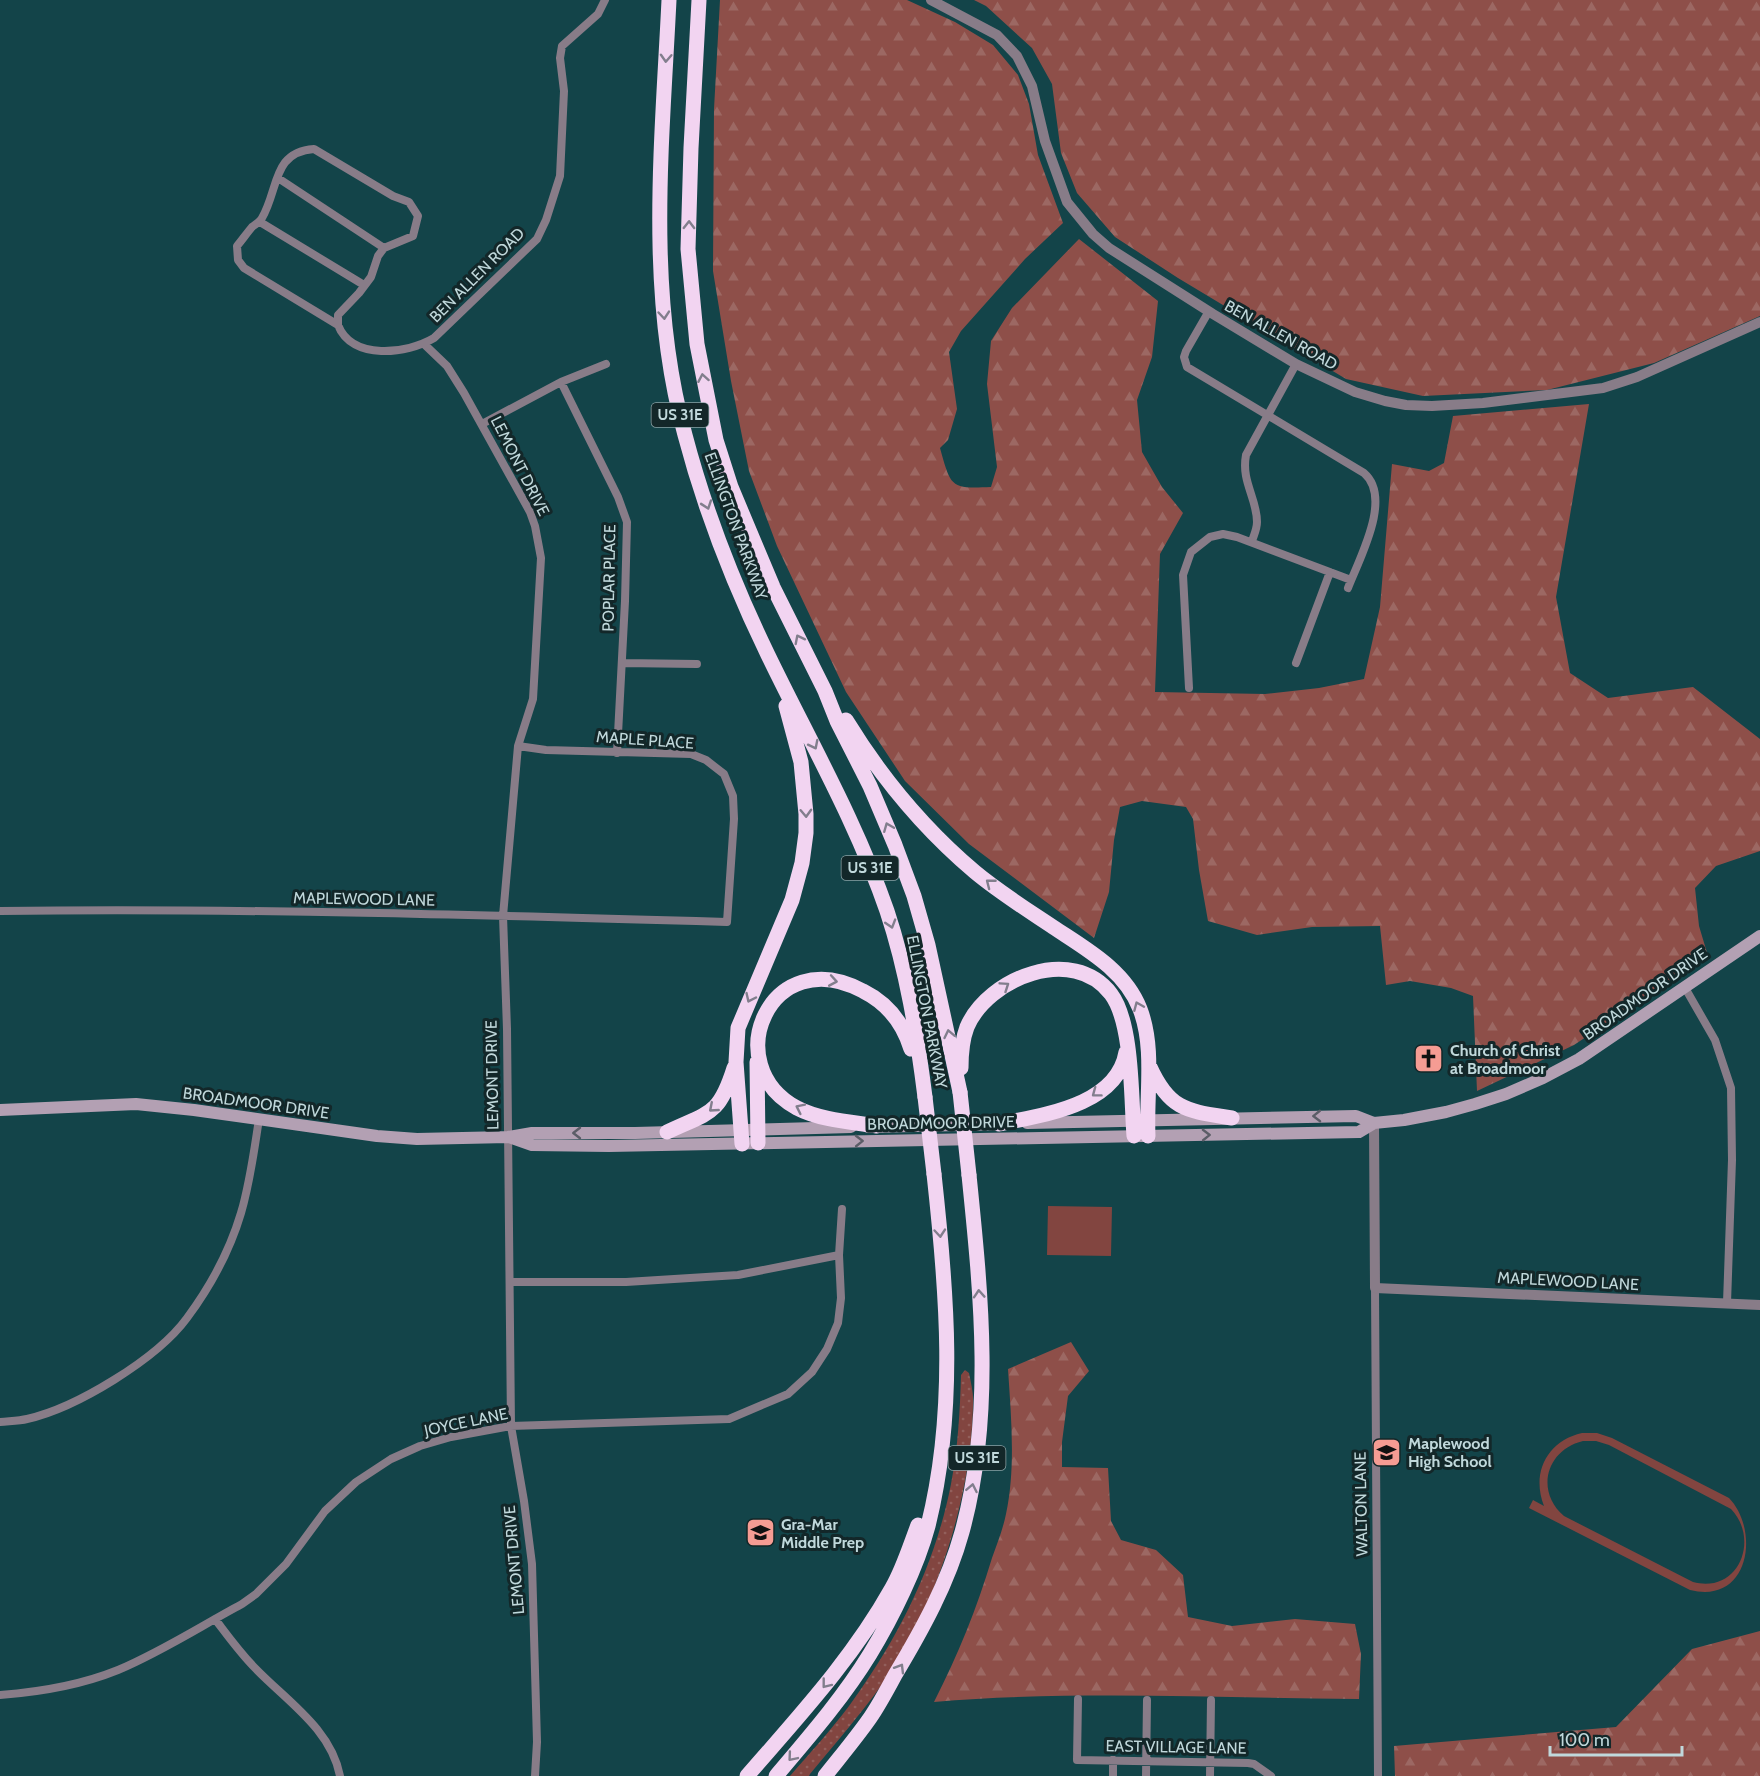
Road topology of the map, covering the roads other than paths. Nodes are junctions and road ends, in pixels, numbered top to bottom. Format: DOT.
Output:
graph roads {
  1 [pos="605,0"];
  2 [pos="669,0"];
  3 [pos="931,0"];
  4 [pos="699,1"];
  5 [pos="278,178"];
  6 [pos="260,222"];
  7 [pos="384,248"];
  8 [pos="364,285"];
  9 [pos="1209,311"];
  10 [pos="1760,321"];
  11 [pos="338,325"];
  12 [pos="424,345"];
  13 [pos="606,364"];
  14 [pos="1296,364"];
  15 [pos="561,382"];
  16 [pos="1267,416"];
  17 [pos="482,424"];
  18 [pos="1252,541"];
  19 [pos="1330,572"];
  20 [pos="768,655"];
  21 [pos="622,663"];
  22 [pos="1296,663"];
  23 [pos="697,664"];
  24 [pos="1189,687"];
  25 [pos="825,691"];
  26 [pos="518,746"];
  27 [pos="617,753"];
  28 [pos="0,911"];
  29 [pos="503,916"];
  30 [pos="727,922"];
  31 [pos="1760,936"];
  32 [pos="1684,986"];
  33 [pos="758,1044"];
  34 [pos="1127,1046"];
  35 [pos="736,1062"];
  36 [pos="1148,1063"];
  37 [pos="960,1092"];
  38 [pos="925,1097"];
  39 [pos="0,1110"];
  40 [pos="1232,1118"];
  41 [pos="259,1119"];
  42 [pos="1374,1123"];
  43 [pos="999,1124"];
  44 [pos="877,1126"];
  45 [pos="1141,1128"];
  46 [pos="667,1132"];
  47 [pos="758,1136"];
  48 [pos="508,1137"];
  49 [pos="741,1137"];
  50 [pos="842,1209"];
  51 [pos="839,1255"];
  52 [pos="511,1282"];
  53 [pos="1375,1288"];
  54 [pos="1727,1304"];
  55 [pos="1760,1305"];
  56 [pos="0,1422"];
  57 [pos="511,1426"];
  58 [pos="943,1445"];
  59 [pos="215,1618"];
  60 [pos="0,1695"];
  61 [pos="1078,1699"];
  62 [pos="1147,1700"];
  63 [pos="1210,1700"];
  64 [pos="870,1718"];
  65 [pos="1113,1760"];
  66 [pos="1146,1761"];
  67 [pos="1210,1762"];
  68 [pos="340,1776"];
  69 [pos="535,1776"];
  70 [pos="747,1776"];
  71 [pos="776,1776"];
  72 [pos="825,1776"];
  73 [pos="839,1776"];
  74 [pos="1113,1776"];
  75 [pos="1146,1776"];
  76 [pos="1210,1776"];
  77 [pos="1271,1776"];
  78 [pos="1378,1776"];
  1 -- 12 [label="street, BEN ALLEN ROAD"];
  2 -- 20 [label="highway, ELLINGTON PARKWAY / US 31E, one-way"];
  3 -- 9 [label="street, BEN ALLEN ROAD"];
  25 -- 4 [label="highway, ELLINGTON PARKWAY / US 31E, one-way"];
  5 -- 6 [label="street"];
  5 -- 7 [label="street"];
  5 -- 7 [label="street"];
  6 -- 8 [label="street"];
  6 -- 11 [label="street, BEN ALLEN ROAD"];
  7 -- 8 [label="street"];
  8 -- 11 [label="street"];
  9 -- 14 [label="street, BEN ALLEN ROAD"];
  9 -- 16 [label="street"];
  10 -- 14 [label="street, BEN ALLEN ROAD"];
  11 -- 12 [label="street, BEN ALLEN ROAD"];
  12 -- 17 [label="street, LEMONT DRIVE"];
  13 -- 15 [label="street"];
  14 -- 16 [label="street"];
  15 -- 17 [label="street"];
  15 -- 21 [label="street, POPLAR PLACE"];
  16 -- 18 [label="street"];
  16 -- 19 [label="street"];
  17 -- 26 [label="street, LEMONT DRIVE"];
  18 -- 19 [label="street"];
  18 -- 24 [label="street"];
  19 -- 22 [label="street"];
  20 -- 35 [label="highway, one-way"];
  20 -- 38 [label="highway, ELLINGTON PARKWAY / US 31E, one-way"];
  21 -- 23 [label="street"];
  21 -- 27 [label="street, POPLAR PLACE"];
  36 -- 25 [label="highway, one-way"];
  37 -- 25 [label="highway, ELLINGTON PARKWAY / US 31E, one-way"];
  26 -- 27 [label="street, MAPLE PLACE"];
  26 -- 29 [label="street, LEMONT DRIVE"];
  27 -- 30 [label="street, MAPLE PLACE"];
  28 -- 29 [label="street, MAPLEWOOD LANE"];
  29 -- 30 [label="street, MAPLEWOOD LANE"];
  29 -- 48 [label="street, LEMONT DRIVE"];
  31 -- 32 [label="main road, BROADMOOR DRIVE"];
  32 -- 42 [label="main road, BROADMOOR DRIVE"];
  32 -- 54 [label="street"];
  33 -- 38 [label="highway, one-way"];
  44 -- 33 [label="highway, one-way"];
  33 -- 47 [label="highway"];
  37 -- 34 [label="highway, one-way"];
  34 -- 43 [label="highway, one-way"];
  34 -- 45 [label="highway"];
  35 -- 46 [label="highway, one-way"];
  35 -- 49 [label="highway"];
  36 -- 40 [label="highway"];
  36 -- 45 [label="highway"];
  64 -- 37 [label="highway, ELLINGTON PARKWAY / US 31E, one-way, bridge"];
  38 -- 58 [label="highway, ELLINGTON PARKWAY / US 31E, one-way, bridge"];
  39 -- 41 [label="main road, BROADMOOR DRIVE"];
  42 -- 40 [label="main road, BROADMOOR DRIVE, one-way"];
  40 -- 45 [label="main road, BROADMOOR DRIVE"];
  41 -- 48 [label="main road, BROADMOOR DRIVE"];
  41 -- 56 [label="street"];
  45 -- 42 [label="main road, BROADMOOR DRIVE, one-way"];
  42 -- 53 [label="street, WALTON LANE"];
  43 -- 44 [label="main road, BROADMOOR DRIVE"];
  43 -- 45 [label="main road, BROADMOOR DRIVE"];
  44 -- 47 [label="main road, BROADMOOR DRIVE"];
  47 -- 45 [label="main road, BROADMOOR DRIVE, one-way"];
  46 -- 48 [label="main road, BROADMOOR DRIVE, one-way"];
  46 -- 49 [label="main road, BROADMOOR DRIVE"];
  47 -- 49 [label="main road, BROADMOOR DRIVE"];
  48 -- 49 [label="main road, BROADMOOR DRIVE"];
  48 -- 52 [label="street, LEMONT DRIVE"];
  50 -- 51 [label="street, JOYCE LANE"];
  51 -- 52 [label="street"];
  51 -- 57 [label="street, JOYCE LANE"];
  52 -- 57 [label="street, LEMONT DRIVE"];
  53 -- 54 [label="street, MAPLEWOOD LANE"];
  53 -- 78 [label="street, WALTON LANE"];
  54 -- 55 [label="street, MAPLEWOOD LANE"];
  57 -- 59 [label="street, JOYCE LANE"];
  57 -- 69 [label="street, LEMONT DRIVE"];
  58 -- 70 [label="highway, one-way"];
  58 -- 71 [label="highway, ELLINGTON PARKWAY / US 31E, one-way"];
  59 -- 60 [label="street, JOYCE LANE"];
  59 -- 68 [label="street"];
  61 -- 65 [label="street, EAST VILLAGE LANE"];
  62 -- 66 [label="street"];
  63 -- 67 [label="street"];
  64 -- 72 [label="highway, ELLINGTON PARKWAY / US 31E"];
  64 -- 73 [label="highway"];
  65 -- 66 [label="street, EAST VILLAGE LANE"];
  65 -- 74 [label="street"];
  66 -- 67 [label="street, EAST VILLAGE LANE"];
  66 -- 75 [label="street"];
  67 -- 76 [label="street"];
  67 -- 77 [label="street, EAST VILLAGE LANE"];
}
